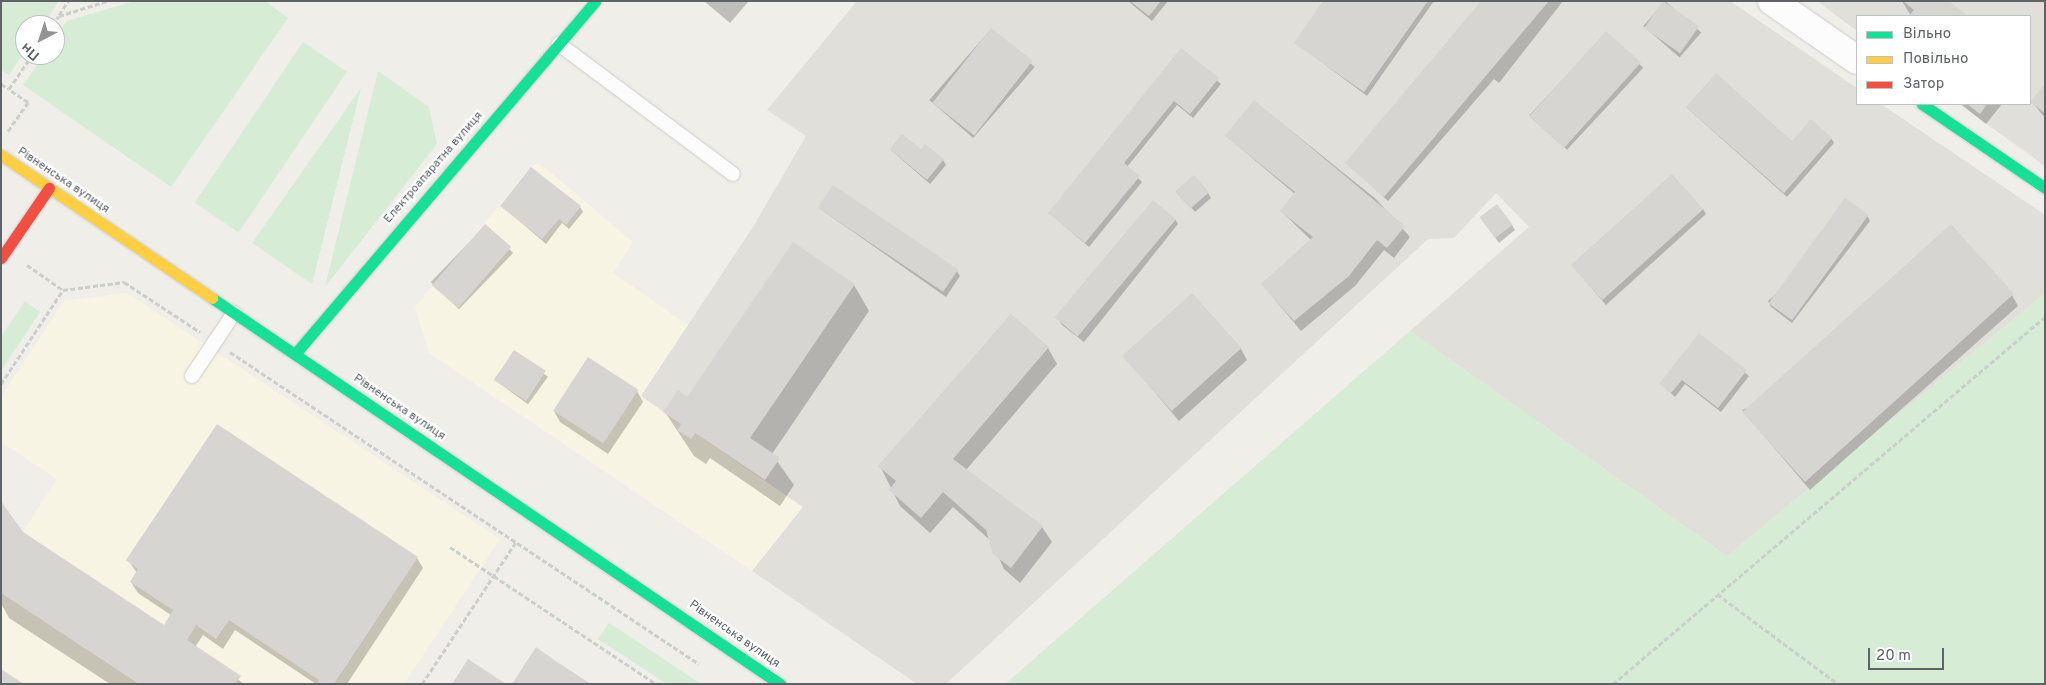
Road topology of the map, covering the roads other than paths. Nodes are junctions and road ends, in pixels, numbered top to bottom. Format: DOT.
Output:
graph roads {
  1 [pos="596,1"];
  2 [pos="1772,1"];
  3 [pos="559,44"];
  4 [pos="1856,59"];
  5 [pos="1923,105"];
  6 [pos="1,155"];
  7 [pos="733,174"];
  8 [pos="49,188"];
  9 [pos="2045,188"];
  10 [pos="4,255"];
  11 [pos="234,313"];
  12 [pos="295,354"];
  13 [pos="192,376"];
  14 [pos="780,684"];
  1 -- 3 [label="main road, Електроапаратна вулиця"];
  2 -- 4 [label="street"];
  3 -- 7 [label="lane"];
  3 -- 12 [label="main road, Електроапаратна вулиця"];
  5 -- 9 [label="main road"];
  6 -- 8 [label="main road, Рівненська вулиця"];
  8 -- 10 [label="main road"];
  8 -- 11 [label="main road, Рівненська вулиця"];
  11 -- 12 [label="main road, Рівненська вулиця"];
  11 -- 13 [label="lane"];
  12 -- 14 [label="main road, Рівненська вулиця"];
}
